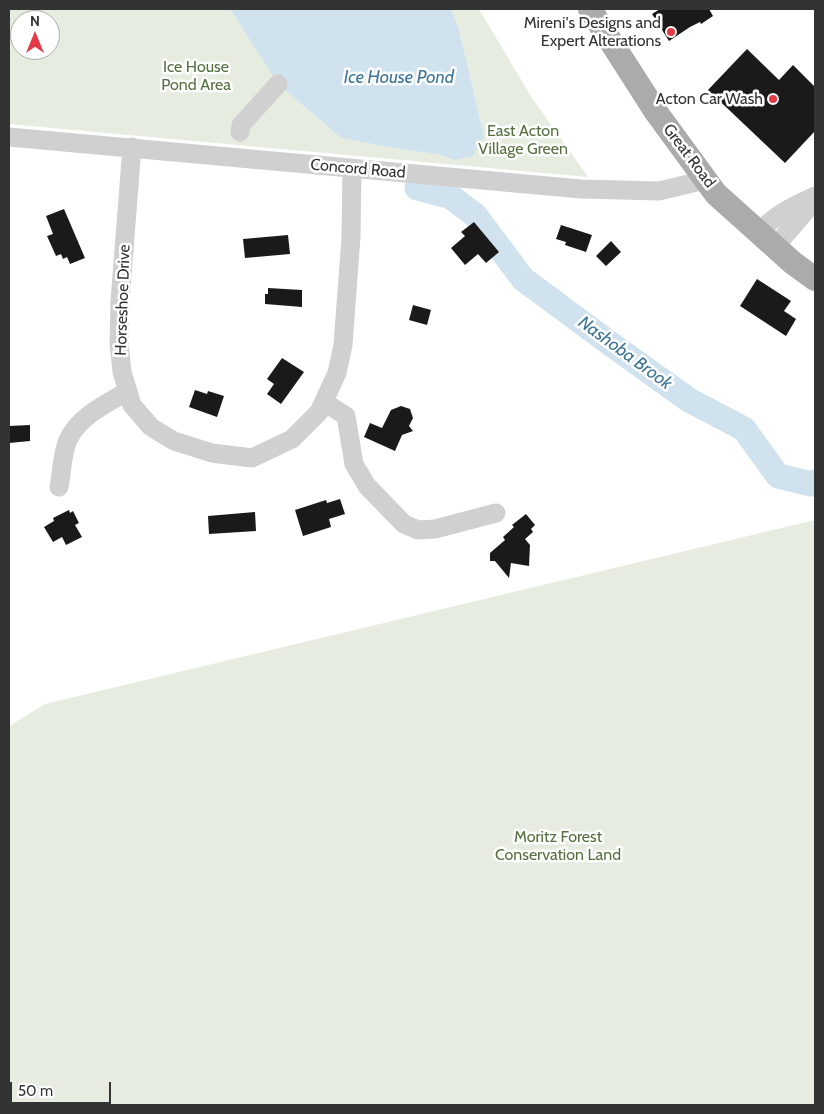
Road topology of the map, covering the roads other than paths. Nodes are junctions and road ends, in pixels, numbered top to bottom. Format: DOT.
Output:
graph roads {
  1 [pos="590,9"];
  2 [pos="278,84"];
  3 [pos="240,132"];
  4 [pos="9,137"];
  5 [pos="132,147"];
  6 [pos="352,168"];
  7 [pos="705,180"];
  8 [pos="815,196"];
  9 [pos="815,200"];
  10 [pos="767,239"];
  11 [pos="815,280"];
  12 [pos="128,391"];
  13 [pos="324,402"];
  14 [pos="59,487"];
  15 [pos="496,513"];
  1 -- 7 [label="main road, Great Road"];
  2 -- 3 [label="street"];
  4 -- 5 [label="street, Concord Road"];
  5 -- 6 [label="street, Concord Road"];
  5 -- 12 [label="street, Horseshoe Drive"];
  6 -- 7 [label="street, Concord Road"];
  6 -- 13 [label="street, Horseshoe Drive"];
  7 -- 10 [label="main road, Great Road"];
  8 -- 10 [label="street"];
  9 -- 10 [label="street"];
  10 -- 11 [label="main road, Great Road"];
  12 -- 13 [label="street, Horseshoe Drive"];
  12 -- 14 [label="street"];
  13 -- 15 [label="street"];
}
